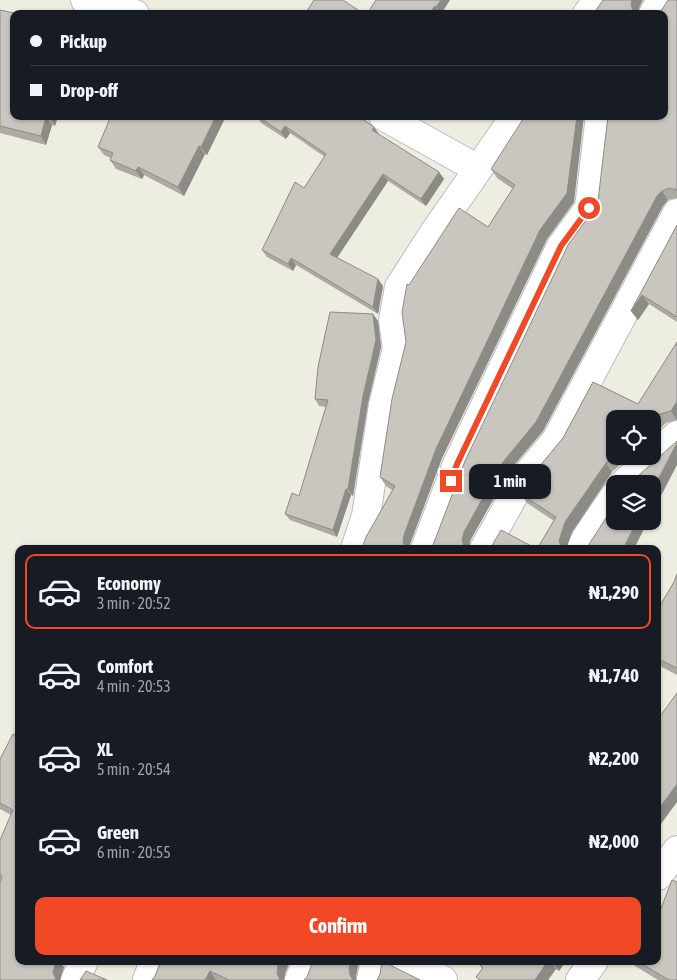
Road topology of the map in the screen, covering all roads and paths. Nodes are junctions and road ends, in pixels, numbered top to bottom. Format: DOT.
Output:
graph roads {
  1 [pos="85,0"];
  2 [pos="121,10"];
  3 [pos="390,120"];
  4 [pos="512,120"];
  5 [pos="600,120"];
  6 [pos="478,169"];
  7 [pos="677,213"];
  8 [pos="677,435"];
  9 [pos="633,475"];
  10 [pos="606,509"];
  11 [pos="356,545"];
  12 [pos="427,545"];
  13 [pos="486,545"];
  14 [pos="582,545"];
  15 [pos="677,850"];
  16 [pos="661,872"];
  17 [pos="82,965"];
  18 [pos="153,965"];
  19 [pos="305,965"];
  20 [pos="374,965"];
  21 [pos="414,965"];
  22 [pos="591,965"];
  23 [pos="76,980"];
  24 [pos="147,980"];
  25 [pos="299,980"];
  26 [pos="371,980"];
  27 [pos="443,980"];
  28 [pos="580,980"];
  1 -- 2 [label="street"];
  3 -- 6 [label="street"];
  4 -- 6 [label="street"];
  5 -- 12 [label="street"];
  6 -- 11 [label="street"];
  7 -- 13 [label="street"];
  8 -- 9 [label="street"];
  10 -- 14 [label="street"];
  15 -- 16 [label="street"];
  17 -- 23 [label="street"];
  18 -- 24 [label="street"];
  19 -- 25 [label="street"];
  20 -- 26 [label="street"];
  21 -- 27 [label="street"];
  22 -- 28 [label="street"];
}
